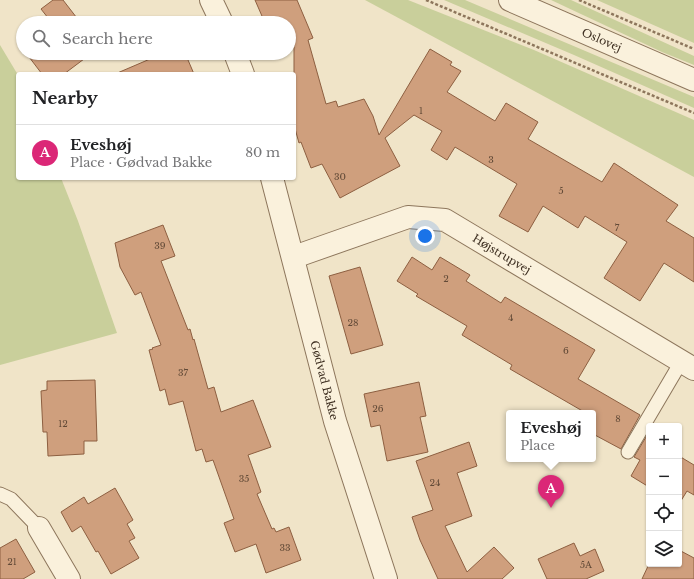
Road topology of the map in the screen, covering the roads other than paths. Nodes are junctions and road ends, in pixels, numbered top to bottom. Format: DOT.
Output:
graph roads {
  1 [pos="210,0"];
  2 [pos="510,0"];
  3 [pos="218,16"];
  4 [pos="238,60"];
  5 [pos="242,72"];
  6 [pos="694,80"];
  7 [pos="273,180"];
  8 [pos="294,257"];
  9 [pos="688,366"];
  10 [pos="628,452"];
  11 [pos="0,494"];
  12 [pos="38,528"];
  13 [pos="69,579"];
  14 [pos="386,579"];
  1 -- 3 [label="street"];
  2 -- 6 [label="street, Oslovej"];
  4 -- 5 [label="street"];
  7 -- 8 [label="street, Gødvad Bakke"];
  8 -- 9 [label="street, Højstrupvej"];
  8 -- 14 [label="street, Gødvad Bakke"];
  9 -- 10 [label="lane"];
  11 -- 12 [label="lane"];
  12 -- 13 [label="street"];
}
